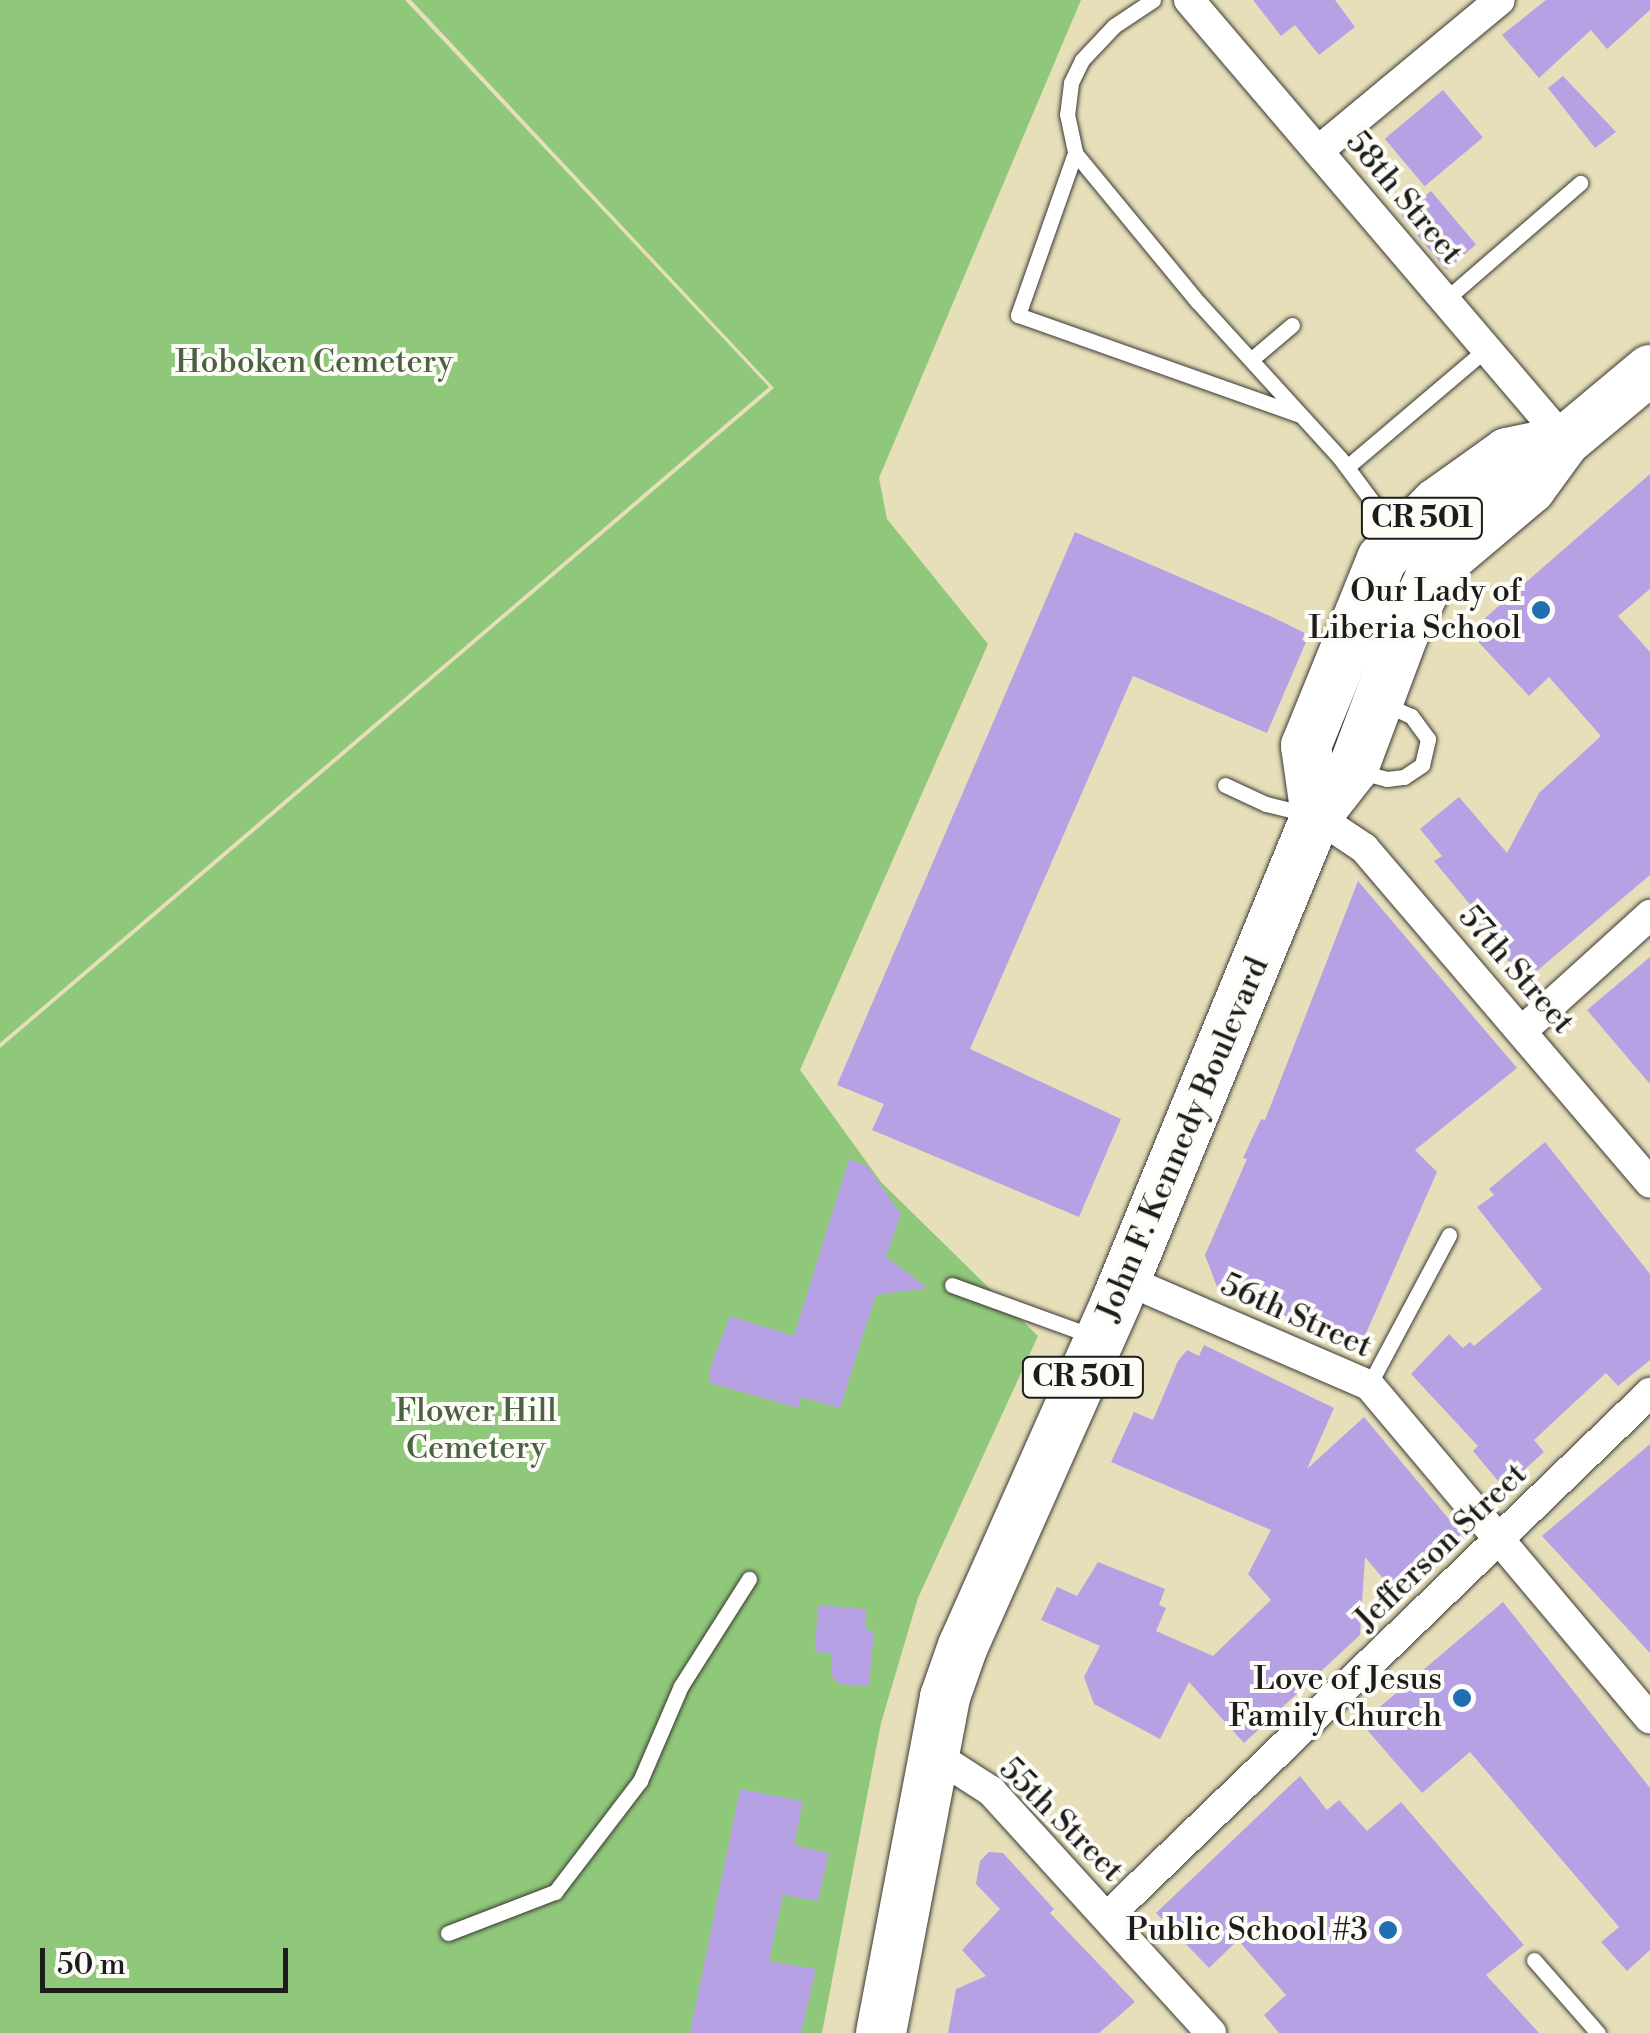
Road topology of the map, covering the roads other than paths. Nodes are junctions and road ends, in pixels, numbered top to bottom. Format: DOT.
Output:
graph roads {
  1 [pos="1153,0"];
  2 [pos="1189,0"];
  3 [pos="1500,0"];
  4 [pos="1318,151"];
  5 [pos="1076,154"];
  6 [pos="1580,183"];
  7 [pos="1445,300"];
  8 [pos="1292,325"];
  9 [pos="1486,349"];
  10 [pos="1253,358"];
  11 [pos="1650,370"];
  12 [pos="1304,417"];
  13 [pos="1565,441"];
  14 [pos="1347,466"];
  15 [pos="1401,539"];
  16 [pos="1225,785"];
  17 [pos="1316,816"];
  18 [pos="1650,915"];
  19 [pos="1522,1031"];
  20 [pos="1650,1183"];
  21 [pos="1449,1235"];
  22 [pos="1126,1280"];
  23 [pos="952,1286"];
  24 [pos="1100,1339"];
  25 [pos="1369,1385"];
  26 [pos="1650,1393"];
  27 [pos="1500,1537"];
  28 [pos="749,1579"];
  29 [pos="1650,1719"];
  30 [pos="935,1755"];
  31 [pos="1107,1917"];
  32 [pos="448,1933"];
  33 [pos="1534,1960"];
  34 [pos="881,2033"];
  35 [pos="1210,2033"];
  36 [pos="1598,2033"];
  1 -- 5 [label="lane"];
  2 -- 4 [label="street, 58th Street"];
  3 -- 4 [label="street"];
  4 -- 7 [label="street, 58th Street"];
  5 -- 10 [label="lane"];
  5 -- 12 [label="lane"];
  6 -- 7 [label="lane"];
  7 -- 9 [label="street, 58th Street"];
  8 -- 10 [label="lane"];
  9 -- 13 [label="street, 58th Street"];
  9 -- 14 [label="lane"];
  10 -- 12 [label="lane"];
  11 -- 13 [label="main road, John F. Kennedy Boulevard / CR 501"];
  12 -- 14 [label="lane"];
  13 -- 15 [label="main road, John F. Kennedy Boulevard / CR 501"];
  13 -- 17 [label="main road, John F. Kennedy Boulevard / CR 501"];
  14 -- 15 [label="lane"];
  15 -- 17 [label="main road, John F. Kennedy Boulevard / CR 501"];
  16 -- 17 [label="lane"];
  17 -- 19 [label="street, 57th Street"];
  17 -- 22 [label="main road, John F. Kennedy Boulevard / CR 501"];
  18 -- 19 [label="street"];
  19 -- 20 [label="street, 57th Street"];
  21 -- 25 [label="lane"];
  22 -- 24 [label="main road, John F. Kennedy Boulevard / CR 501"];
  22 -- 25 [label="street, 56th Street"];
  23 -- 24 [label="lane"];
  24 -- 30 [label="main road, John F. Kennedy Boulevard / CR 501"];
  25 -- 27 [label="street, 56th Street"];
  26 -- 27 [label="street, Jefferson Street"];
  27 -- 29 [label="street, 56th Street"];
  27 -- 31 [label="street, Jefferson Street"];
  28 -- 32 [label="lane"];
  30 -- 31 [label="street, 55th Street"];
  30 -- 34 [label="main road, John F. Kennedy Boulevard / CR 501"];
  31 -- 35 [label="street, 55th Street"];
  33 -- 36 [label="lane"];
}
